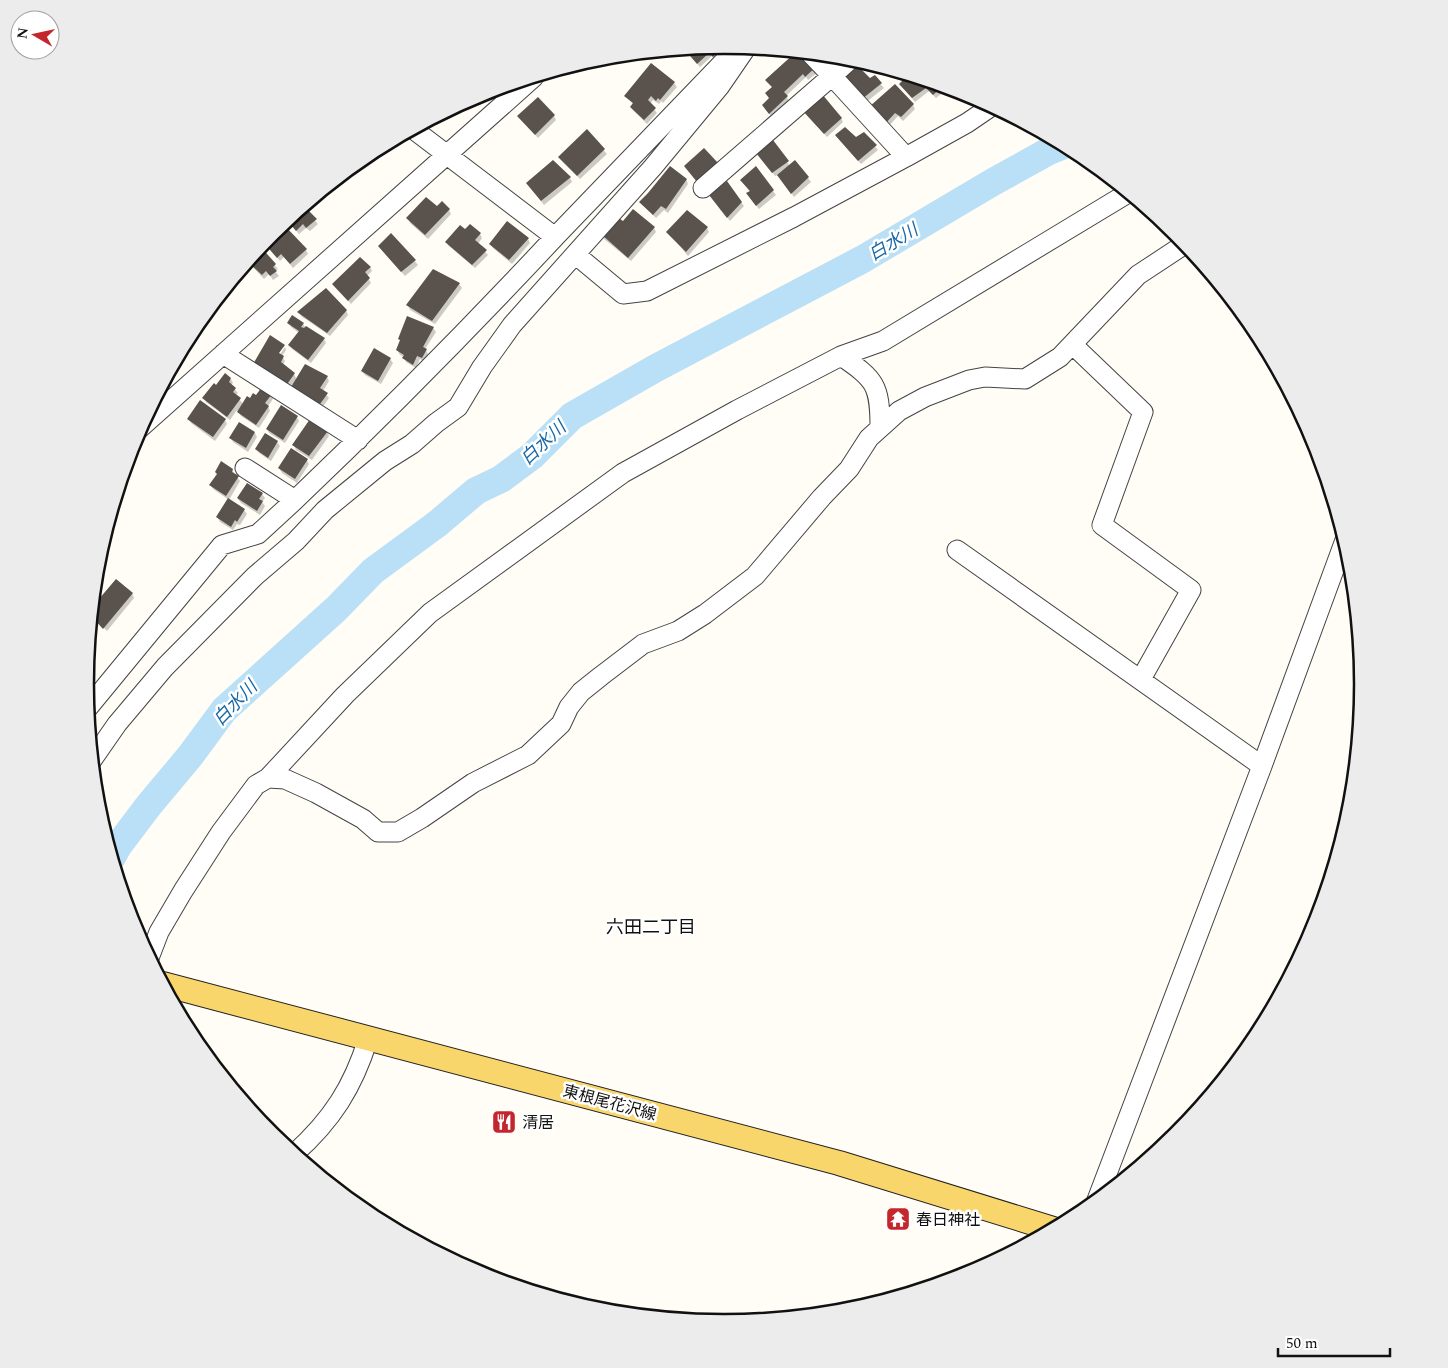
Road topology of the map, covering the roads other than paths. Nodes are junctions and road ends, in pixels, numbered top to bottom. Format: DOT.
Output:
graph roads {
  1 [pos="730,54"];
  2 [pos="742,54"];
  3 [pos="817,61"];
  4 [pos="844,65"];
  5 [pos="832,76"];
  6 [pos="524,86"];
  7 [pos="985,111"];
  8 [pos="418,133"];
  9 [pos="446,156"];
  10 [pos="906,157"];
  11 [pos="704,188"];
  12 [pos="1123,196"];
  13 [pos="555,237"];
  14 [pos="1180,248"];
  15 [pos="576,255"];
  16 [pos="1073,344"];
  17 [pos="222,354"];
  18 [pos="841,356"];
  19 [pos="160,403"];
  20 [pos="880,427"];
  21 [pos="358,440"];
  22 [pos="245,468"];
  23 [pos="295,500"];
  24 [pos="957,550"];
  25 [pos="1340,553"];
  26 [pos="1141,679"];
  27 [pos="94,701"];
  28 [pos="98,752"];
  29 [pos="1262,766"];
  30 [pos="268,778"];
  31 [pos="153,949"];
  32 [pos="171,986"];
  33 [pos="368,1039"];
  34 [pos="299,1149"];
  35 [pos="1101,1189"];
  36 [pos="1045,1226"];
  1 -- 13 [label="street"];
  2 -- 15 [label="street"];
  3 -- 5 [label="street"];
  4 -- 5 [label="street"];
  5 -- 10 [label="street"];
  5 -- 11 [label="street"];
  6 -- 9 [label="street"];
  7 -- 10 [label="street"];
  8 -- 9 [label="street"];
  9 -- 13 [label="street"];
  9 -- 17 [label="street"];
  10 -- 15 [label="street"];
  12 -- 18 [label="street"];
  13 -- 21 [label="street"];
  14 -- 16 [label="street"];
  15 -- 28 [label="street"];
  16 -- 20 [label="street"];
  16 -- 26 [label="street"];
  17 -- 19 [label="street"];
  17 -- 21 [label="street"];
  18 -- 20 [label="street"];
  18 -- 30 [label="street"];
  20 -- 30 [label="street"];
  21 -- 23 [label="street"];
  22 -- 23 [label="street"];
  23 -- 27 [label="street"];
  24 -- 26 [label="street"];
  25 -- 29 [label="street"];
  26 -- 29 [label="street"];
  29 -- 35 [label="street"];
  30 -- 31 [label="street"];
  32 -- 33 [label="main road, 東根尾花沢線"];
  33 -- 34 [label="street"];
  33 -- 36 [label="main road, 東根尾花沢線"];
}
